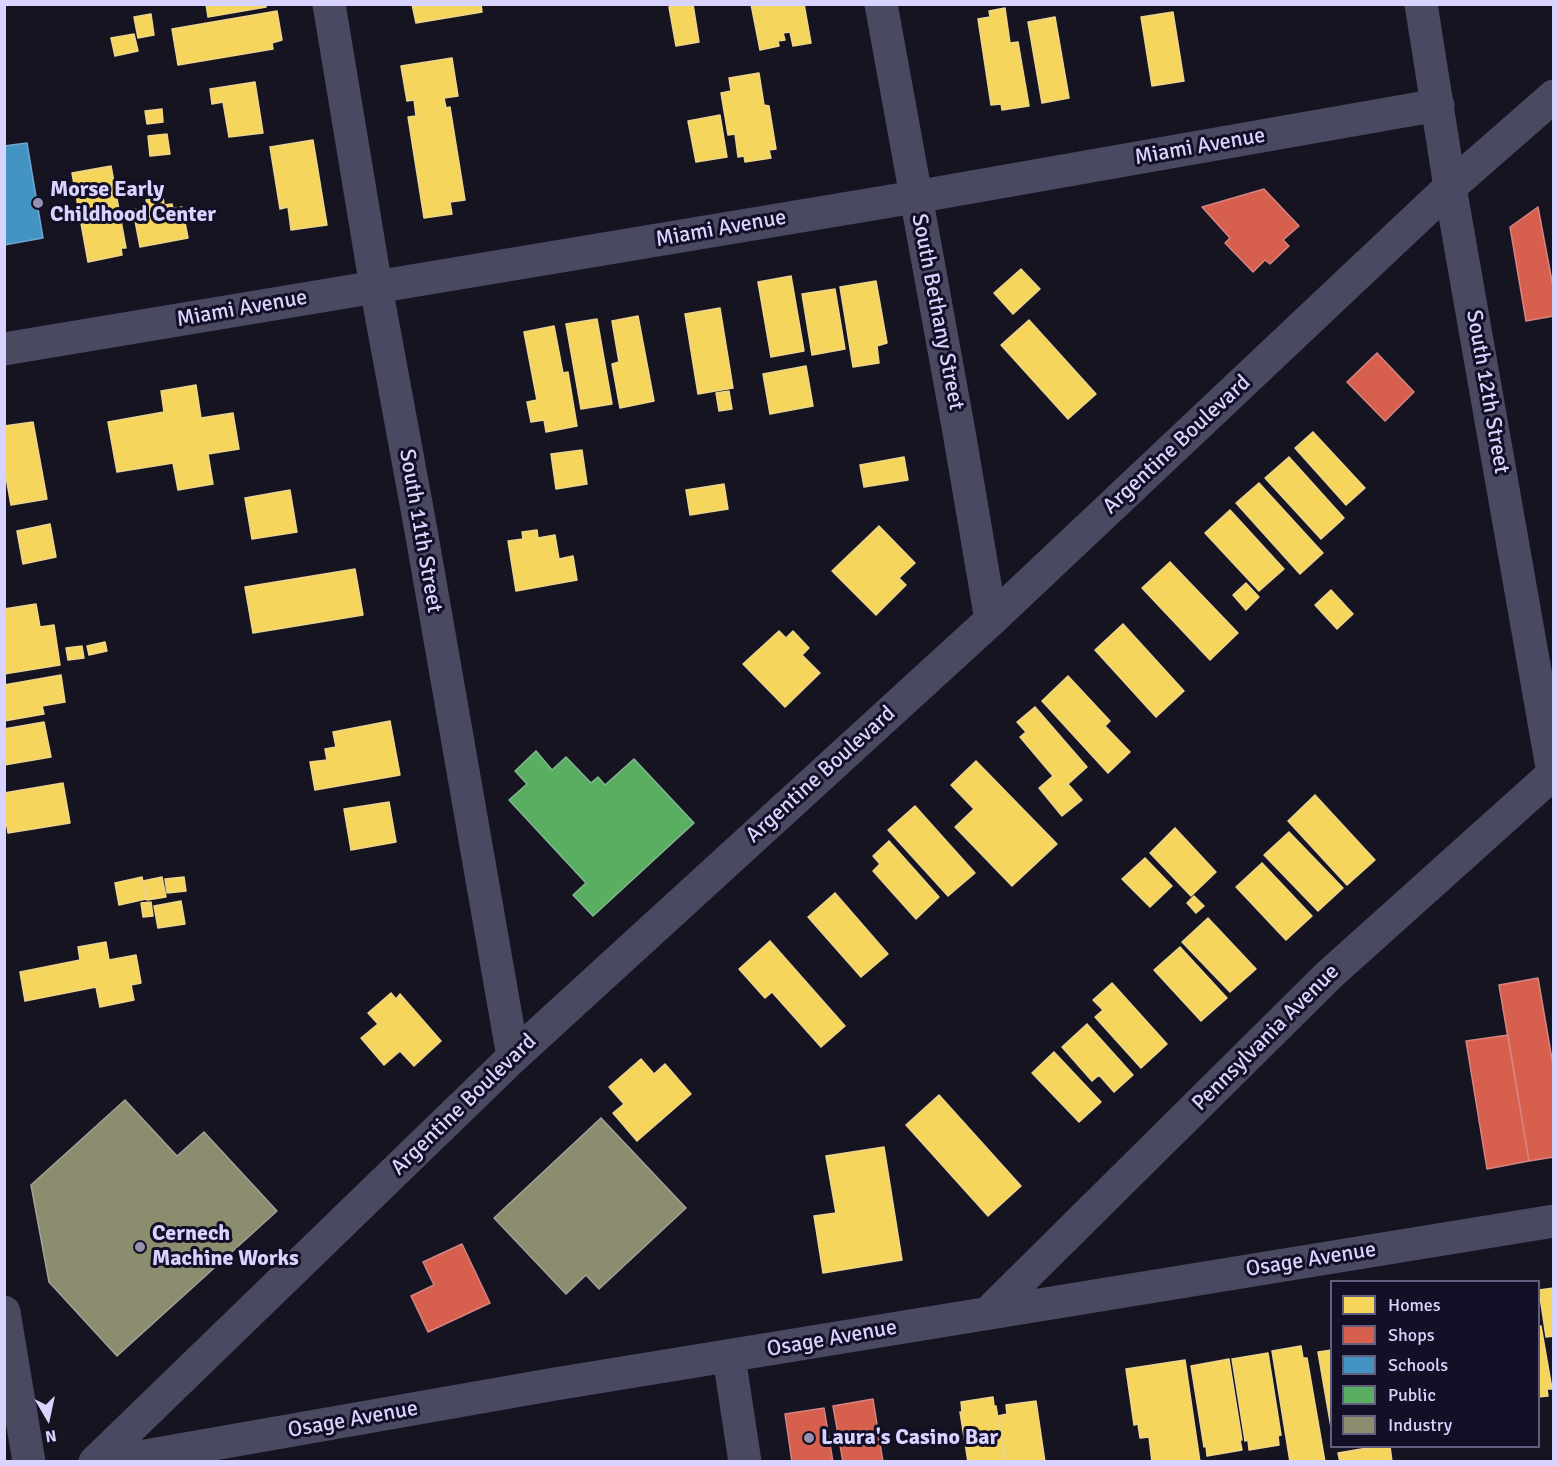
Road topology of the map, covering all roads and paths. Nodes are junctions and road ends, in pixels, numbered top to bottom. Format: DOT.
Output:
graph roads {
  1 [pos="329,4"];
  2 [pos="880,4"];
  3 [pos="1421,4"];
  4 [pos="1554,96"];
  5 [pos="1438,105"];
  6 [pos="1450,187"];
  7 [pos="915,197"];
  8 [pos="376,287"];
  9 [pos="4,349"];
  10 [pos="991,620"];
  11 [pos="1553,776"];
  12 [pos="513,1057"];
  13 [pos="1554,1221"];
  14 [pos="4,1312"];
  15 [pos="988,1313"];
  16 [pos="729,1357"];
  17 [pos="29,1461"];
  18 [pos="95,1461"];
  19 [pos="111,1461"];
  20 [pos="745,1461"];
  1 -- 8 [label="street, South 11th Street"];
  2 -- 7 [label="street, South Bethany Street"];
  3 -- 5 [label="street, South 12th Street"];
  4 -- 6 [label="street, Argentine Boulevard"];
  5 -- 6 [label="street, South 12th Street"];
  5 -- 7 [label="street, Miami Avenue"];
  6 -- 10 [label="street, Argentine Boulevard"];
  6 -- 11 [label="street, South 12th Street"];
  7 -- 8 [label="street, Miami Avenue"];
  7 -- 10 [label="street, South Bethany Street"];
  8 -- 9 [label="street, Miami Avenue"];
  8 -- 12 [label="street, South 11th Street"];
  10 -- 12 [label="street, Argentine Boulevard"];
  11 -- 15 [label="street, Pennsylvania Avenue"];
  12 -- 18 [label="street, Argentine Boulevard"];
  13 -- 15 [label="street, Osage Avenue"];
  14 -- 17 [label="street"];
  15 -- 16 [label="street, Osage Avenue"];
  16 -- 19 [label="street, Osage Avenue"];
  16 -- 20 [label="street"];
}
